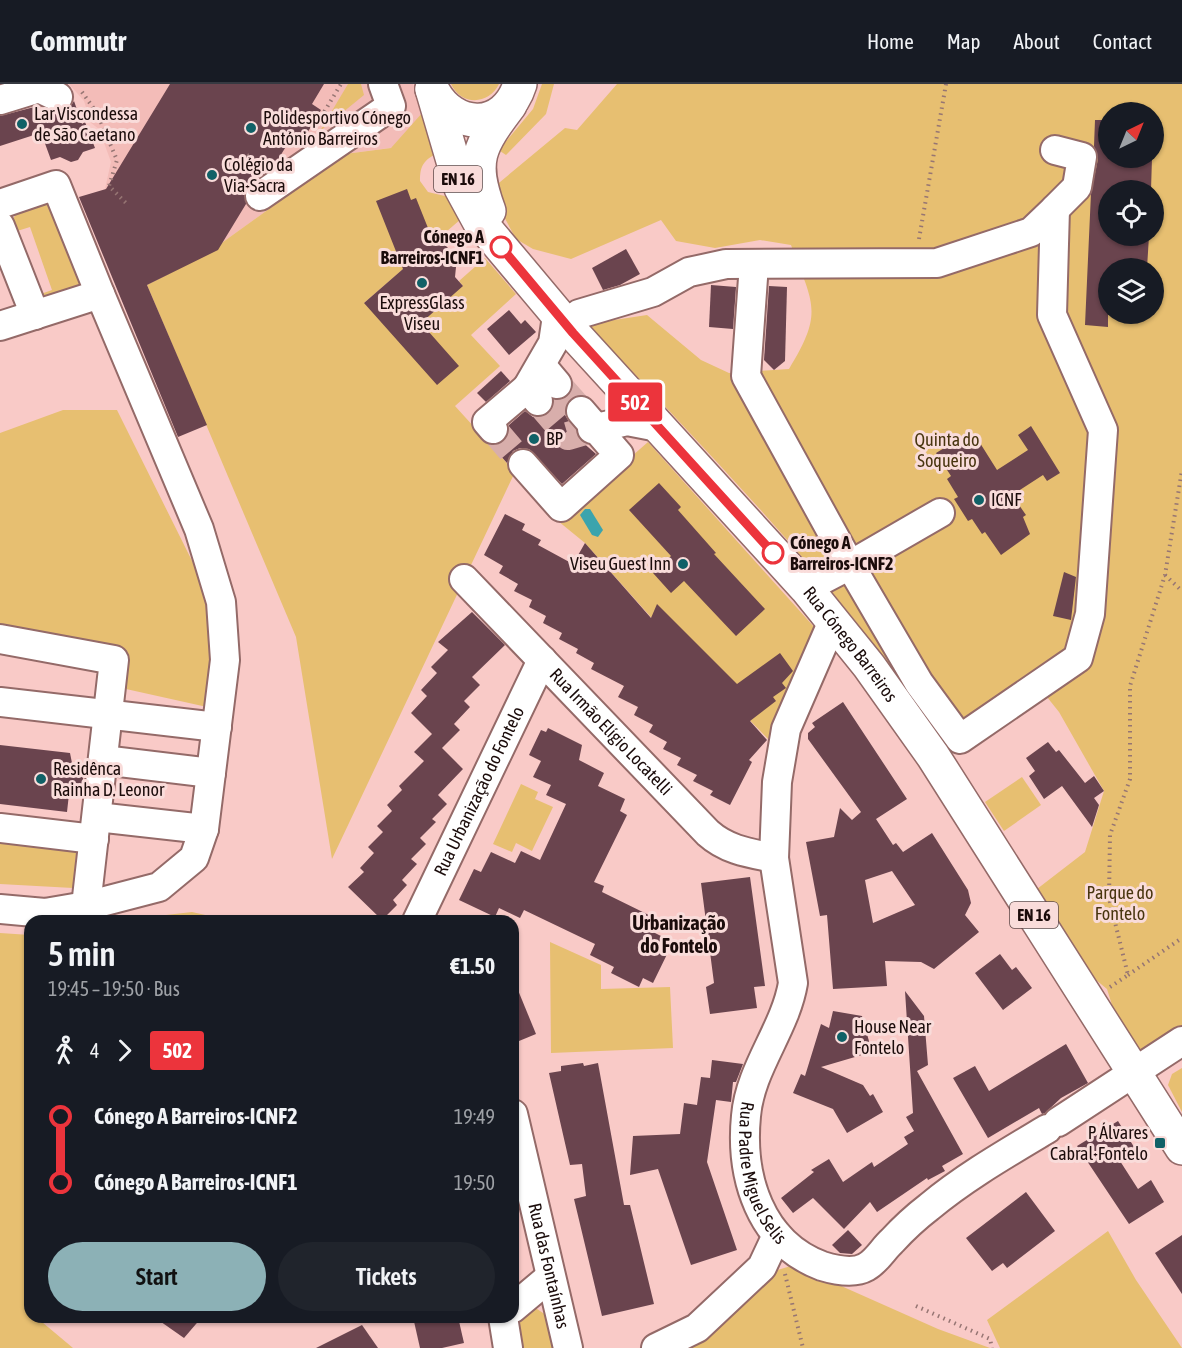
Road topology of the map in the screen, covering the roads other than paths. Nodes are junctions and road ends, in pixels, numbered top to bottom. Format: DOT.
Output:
graph roads {
  1 [pos="382,84"];
  2 [pos="432,86"];
  3 [pos="67,90"];
  4 [pos="515,94"];
  5 [pos="0,100"];
  6 [pos="1054,150"];
  7 [pos="260,196"];
  8 [pos="0,204"];
  9 [pos="1055,209"];
  10 [pos="0,226"];
  11 [pos="509,257"];
  12 [pos="754,264"];
  13 [pos="100,294"];
  14 [pos="35,315"];
  15 [pos="562,320"];
  16 [pos="0,326"];
  17 [pos="658,427"];
  18 [pos="493,429"];
  19 [pos="523,464"];
  20 [pos="940,513"];
  21 [pos="850,565"];
  22 [pos="464,579"];
  23 [pos="806,588"];
  24 [pos="832,621"];
  25 [pos="0,639"];
  26 [pos="542,660"];
  27 [pos="0,702"];
  28 [pos="108,714"];
  29 [pos="217,728"];
  30 [pos="103,760"];
  31 [pos="211,773"];
  32 [pos="0,828"];
  33 [pos="95,828"];
  34 [pos="204,829"];
  35 [pos="774,858"];
  36 [pos="86,906"];
  37 [pos="0,909"];
  38 [pos="420,915"];
  39 [pos="1182,1041"];
  40 [pos="1135,1074"];
  41 [pos="519,1140"];
  42 [pos="1182,1148"];
  43 [pos="777,1235"];
  44 [pos="550,1277"];
  45 [pos="519,1303"];
  46 [pos="503,1323"];
  47 [pos="508,1348"];
  48 [pos="568,1348"];
  49 [pos="656,1348"];
  1 -- 7 [label="street"];
  2 -- 4 [label="main road, EN 16"];
  2 -- 11 [label="main road, Rua Cónego Barreiros / EN 16"];
  3 -- 5 [label="street"];
  4 -- 11 [label="main road, Rua Cónego Barreiros / EN 16"];
  6 -- 9 [label="street"];
  8 -- 13 [label="street"];
  9 -- 12 [label="street"];
  9 -- 21 [label="street"];
  10 -- 14 [label="street"];
  11 -- 15 [label="main road, Rua Cónego Barreiros / EN 16"];
  12 -- 15 [label="street"];
  12 -- 21 [label="street"];
  13 -- 14 [label="street"];
  13 -- 29 [label="street"];
  14 -- 16 [label="street"];
  15 -- 17 [label="main road, Rua Cónego Barreiros / EN 16"];
  15 -- 18 [label="street"];
  17 -- 19 [label="street"];
  17 -- 23 [label="main road, Rua Cónego Barreiros / EN 16"];
  20 -- 21 [label="street"];
  21 -- 23 [label="street"];
  22 -- 26 [label="street, Rua Irmão Elígio Locatelli"];
  23 -- 24 [label="main road, Rua Cónego Barreiros / EN 16"];
  24 -- 35 [label="street, Rua Padre Miguel Selis"];
  24 -- 40 [label="main road, Rua Cónego Barreiros / EN 16"];
  25 -- 28 [label="street"];
  26 -- 35 [label="street, Rua Irmão Elígio Locatelli"];
  26 -- 38 [label="street, Rua Urbanização do Fontelo"];
  27 -- 28 [label="street"];
  28 -- 29 [label="street"];
  28 -- 30 [label="street"];
  29 -- 31 [label="street"];
  30 -- 31 [label="street"];
  30 -- 33 [label="street"];
  31 -- 34 [label="street"];
  32 -- 33 [label="street"];
  33 -- 34 [label="street"];
  33 -- 36 [label="street"];
  34 -- 36 [label="street"];
  35 -- 43 [label="street, Rua Padre Miguel Selis"];
  36 -- 37 [label="street"];
  39 -- 40 [label="street, Rua Padre Miguel Selis"];
  40 -- 42 [label="main road, EN 16"];
  40 -- 43 [label="street, Rua Padre Miguel Selis"];
  41 -- 44 [label="street, Rua das Fontaínhas"];
  43 -- 49 [label="street"];
  44 -- 45 [label="street"];
  44 -- 48 [label="street, Rua das Fontaínhas"];
  46 -- 47 [label="street"];
}
